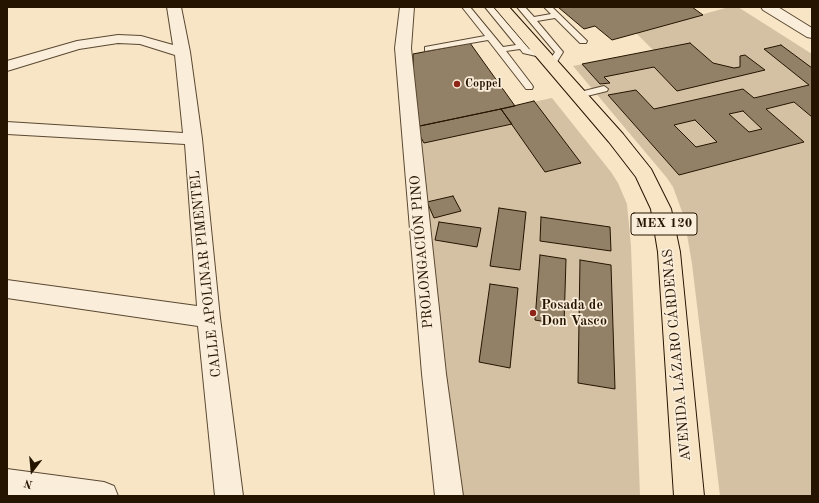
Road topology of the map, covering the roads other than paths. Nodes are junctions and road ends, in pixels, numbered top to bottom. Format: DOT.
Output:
graph roads {
  1 [pos="174,7"];
  2 [pos="406,7"];
  3 [pos="466,7"];
  4 [pos="489,7"];
  5 [pos="521,7"];
  6 [pos="548,7"];
  7 [pos="768,7"];
  8 [pos="556,14"];
  9 [pos="491,17"];
  10 [pos="532,20"];
  11 [pos="812,34"];
  12 [pos="490,37"];
  13 [pos="583,41"];
  14 [pos="521,46"];
  15 [pos="428,49"];
  16 [pos="501,50"];
  17 [pos="182,52"];
  18 [pos="548,60"];
  19 [pos="7,66"];
  20 [pos="529,87"];
  21 [pos="604,89"];
  22 [pos="580,95"];
  23 [pos="7,128"];
  24 [pos="193,139"];
  25 [pos="7,289"];
  26 [pos="209,318"];
  27 [pos="7,483"];
  28 [pos="104,496"];
  29 [pos="229,496"];
  30 [pos="449,496"];
  31 [pos="689,496"];
  1 -- 17 [label="street, CALLE APOLINAR PIMENTEL"];
  2 -- 30 [label="street, PROLONGACIÓN PINO"];
  3 -- 9 [label="lane"];
  4 -- 9 [label="lane"];
  5 -- 10 [label="lane"];
  6 -- 8 [label="lane"];
  7 -- 11 [label="street"];
  8 -- 10 [label="lane"];
  8 -- 13 [label="lane"];
  9 -- 12 [label="lane"];
  9 -- 14 [label="lane"];
  9 -- 18 [label="main road, AVENIDA LÁZARO CÁRDENAS / MEX 120"];
  10 -- 18 [label="lane"];
  12 -- 15 [label="lane"];
  12 -- 16 [label="lane"];
  14 -- 16 [label="lane"];
  14 -- 18 [label="lane"];
  16 -- 20 [label="lane"];
  17 -- 19 [label="street"];
  17 -- 24 [label="street, CALLE APOLINAR PIMENTEL"];
  18 -- 22 [label="main road, AVENIDA LÁZARO CÁRDENAS / MEX 120"];
  21 -- 22 [label="lane"];
  22 -- 31 [label="main road, AVENIDA LÁZARO CÁRDENAS / MEX 120"];
  23 -- 24 [label="street"];
  24 -- 26 [label="street, CALLE APOLINAR PIMENTEL"];
  25 -- 26 [label="street"];
  26 -- 29 [label="street, CALLE APOLINAR PIMENTEL"];
  27 -- 28 [label="street"];
}
